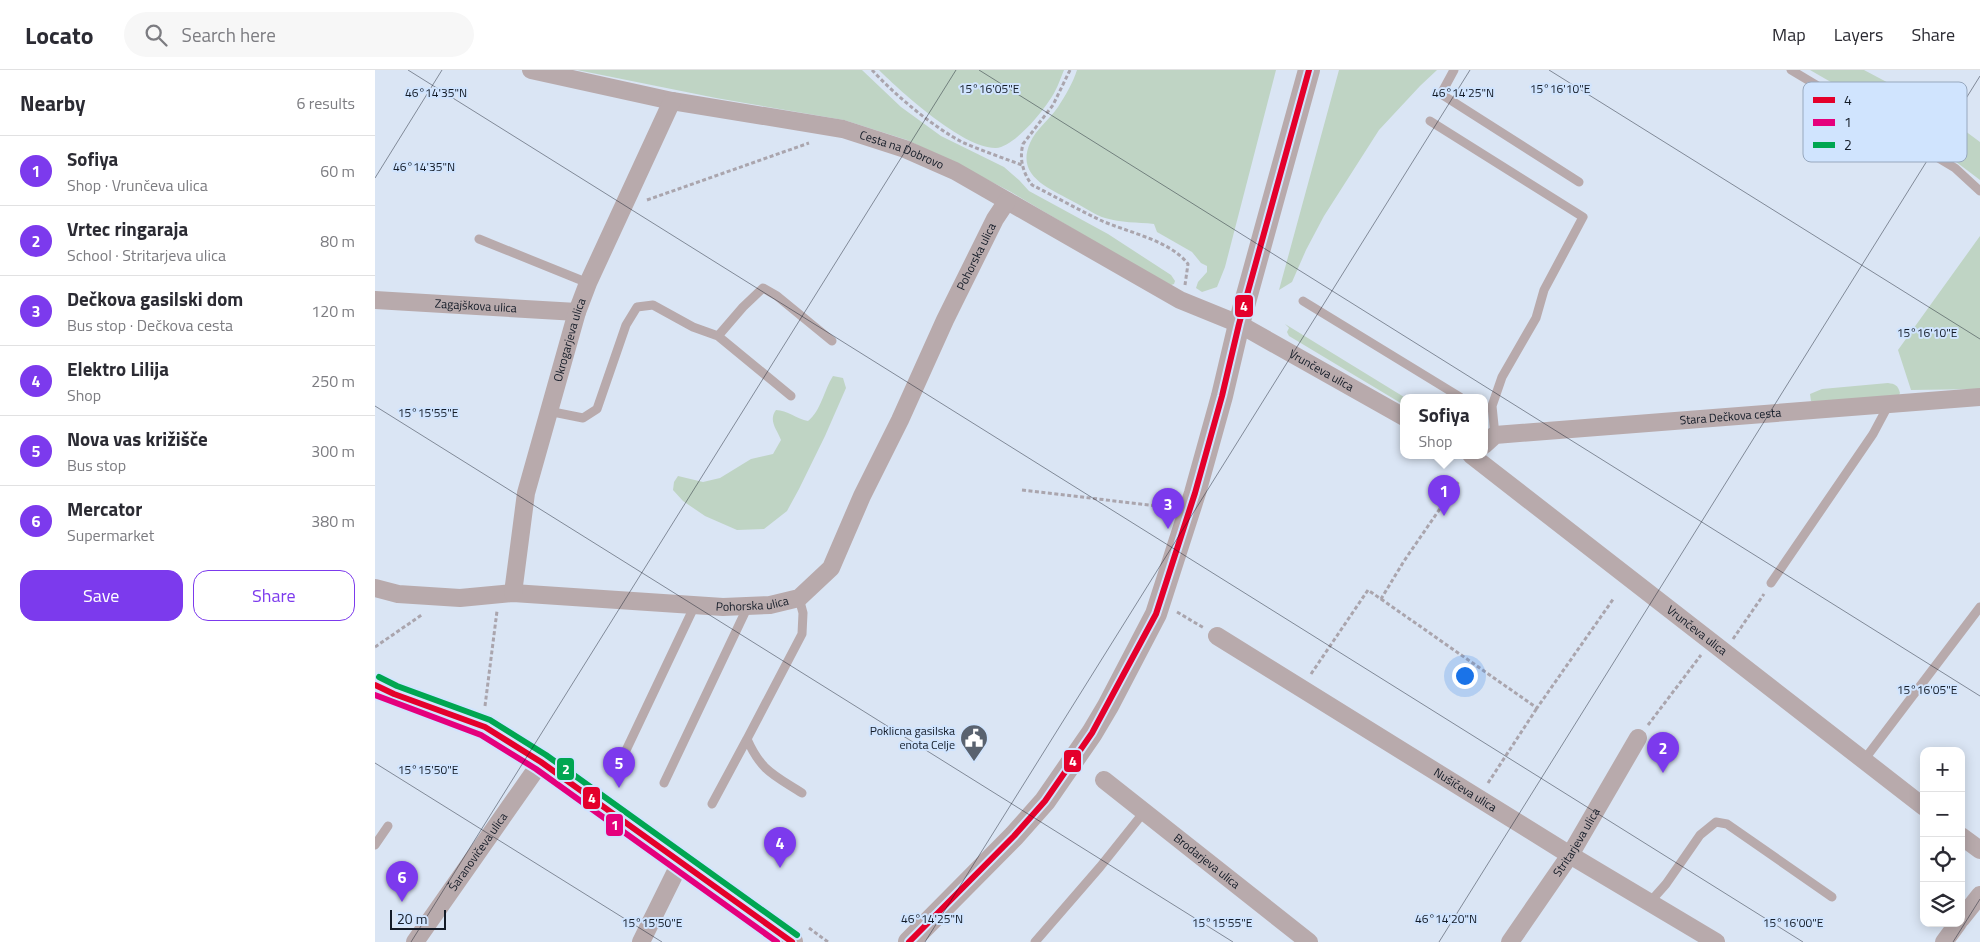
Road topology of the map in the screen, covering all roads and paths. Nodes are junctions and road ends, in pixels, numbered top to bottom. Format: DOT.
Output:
graph roads {
  1 [pos="531,70"];
  2 [pos="872,70"];
  3 [pos="1070,70"];
  4 [pos="1309,70"];
  5 [pos="1454,70"];
  6 [pos="1791,70"];
  7 [pos="1811,82"];
  8 [pos="672,101"];
  9 [pos="1429,121"];
  10 [pos="812,142"];
  11 [pos="1945,162"];
  12 [pos="1022,165"];
  13 [pos="1579,182"];
  14 [pos="1980,191"];
  15 [pos="647,200"];
  16 [pos="1007,201"];
  17 [pos="479,239"];
  18 [pos="588,282"];
  19 [pos="375,300"];
  20 [pos="1180,300"];
  21 [pos="1303,301"];
  22 [pos="577,312"];
  23 [pos="1239,324"];
  24 [pos="718,336"];
  25 [pos="832,341"];
  26 [pos="1455,394"];
  27 [pos="791,396"];
  28 [pos="1980,397"];
  29 [pos="1889,404"];
  30 [pos="1488,405"];
  31 [pos="548,411"];
  32 [pos="1400,415"];
  33 [pos="1488,448"];
  34 [pos="1488,456"];
  35 [pos="1459,481"];
  36 [pos="1022,490"];
  37 [pos="1166,507"];
  38 [pos="1771,583"];
  39 [pos="375,588"];
  40 [pos="513,593"];
  41 [pos="799,598"];
  42 [pos="1614,598"];
  43 [pos="1381,599"];
  44 [pos="1159,602"];
  45 [pos="695,605"];
  46 [pos="748,606"];
  47 [pos="1980,607"];
  48 [pos="497,608"];
  49 [pos="430,610"];
  50 [pos="1217,636"];
  51 [pos="375,647"];
  52 [pos="1718,647"];
  53 [pos="1302,688"];
  54 [pos="381,691"];
  55 [pos="1537,708"];
  56 [pos="485,712"];
  57 [pos="1638,738"];
  58 [pos="747,739"];
  59 [pos="1863,760"];
  60 [pos="541,762"];
  61 [pos="620,763"];
  62 [pos="1104,780"];
  63 [pos="664,783"];
  64 [pos="801,793"];
  65 [pos="1478,798"];
  66 [pos="712,804"];
  67 [pos="1920,804"];
  68 [pos="1145,812"];
  69 [pos="388,826"];
  70 [pos="1962,837"];
  71 [pos="375,845"];
  72 [pos="1980,850"];
  73 [pos="1570,855"];
  74 [pos="681,861"];
  75 [pos="1980,894"];
  76 [pos="1832,897"];
  77 [pos="1650,902"];
  78 [pos="1965,914"];
  79 [pos="1955,927"];
  80 [pos="415,942"];
  81 [pos="641,942"];
  82 [pos="792,942"];
  83 [pos="909,942"];
  84 [pos="1035,942"];
  85 [pos="1309,942"];
  86 [pos="1510,942"];
  87 [pos="1716,942"];
  88 [pos="1944,942"];
  1 -- 8 [label="street, Cesta na Dobrovo"];
  2 -- 12 [label="path"];
  3 -- 12 [label="path"];
  4 -- 23 [label="street"];
  5 -- 13 [label="lane"];
  6 -- 7 [label="lane"];
  8 -- 16 [label="street, Cesta na Dobrovo"];
  8 -- 18 [label="street, Okrogarjeva ulica"];
  9 -- 30 [label="lane"];
  10 -- 15 [label="path"];
  11 -- 14 [label="lane"];
  12 -- 20 [label="path"];
  16 -- 20 [label="street, Cesta na Dobrovo"];
  16 -- 41 [label="street, Pohorska ulica"];
  17 -- 18 [label="lane"];
  18 -- 22 [label="street, Okrogarjeva ulica"];
  19 -- 22 [label="street, Zagajškova ulica"];
  20 -- 23 [label="street, Cesta na Dobrovo"];
  21 -- 26 [label="lane"];
  22 -- 31 [label="street, Okrogarjeva ulica"];
  23 -- 32 [label="street, Vrunčeva ulica"];
  23 -- 44 [label="street"];
  24 -- 25 [label="lane"];
  24 -- 27 [label="lane"];
  24 -- 31 [label="lane"];
  28 -- 29 [label="street, Stara Dečkova cesta"];
  29 -- 33 [label="street, Stara Dečkova cesta"];
  29 -- 38 [label="lane"];
  31 -- 40 [label="street, Okrogarjeva ulica"];
  34 -- 52 [label="street, Vrunčeva ulica"];
  35 -- 43 [label="path"];
  36 -- 37 [label="path"];
  38 -- 52 [label="path"];
  39 -- 40 [label="street, Pohorska ulica"];
  40 -- 45 [label="street, Pohorska ulica"];
  41 -- 46 [label="street, Pohorska ulica"];
  41 -- 58 [label="lane"];
  42 -- 55 [label="path"];
  43 -- 53 [label="path"];
  43 -- 55 [label="path"];
  44 -- 50 [label="path"];
  44 -- 83 [label="street"];
  45 -- 46 [label="street, Pohorska ulica"];
  45 -- 61 [label="lane"];
  46 -- 63 [label="lane"];
  47 -- 59 [label="lane"];
  48 -- 56 [label="path"];
  49 -- 51 [label="path"];
  50 -- 53 [label="street, Nušičeva ulica"];
  52 -- 57 [label="path"];
  52 -- 59 [label="street, Vrunčeva ulica"];
  53 -- 65 [label="street, Nušičeva ulica"];
  54 -- 60 [label="street"];
  55 -- 65 [label="path"];
  57 -- 73 [label="street, Stritarjeva ulica"];
  58 -- 64 [label="lane"];
  58 -- 66 [label="lane"];
  59 -- 67 [label="street, Vrunčeva ulica"];
  60 -- 74 [label="street"];
  60 -- 80 [label="street, Šaranovičeva ulica"];
  62 -- 68 [label="street, Brodarjeva ulica"];
  65 -- 73 [label="street, Nušičeva ulica"];
  68 -- 84 [label="lane"];
  68 -- 85 [label="street, Brodarjeva ulica"];
  69 -- 71 [label="lane"];
  70 -- 72 [label="street"];
  73 -- 77 [label="street, Nušičeva ulica"];
  73 -- 86 [label="street, Stritarjeva ulica"];
  74 -- 81 [label="street"];
  74 -- 82 [label="street"];
  75 -- 78 [label="street"];
  76 -- 77 [label="lane"];
  77 -- 87 [label="street, Nušičeva ulica"];
  79 -- 88 [label="street"];
}
